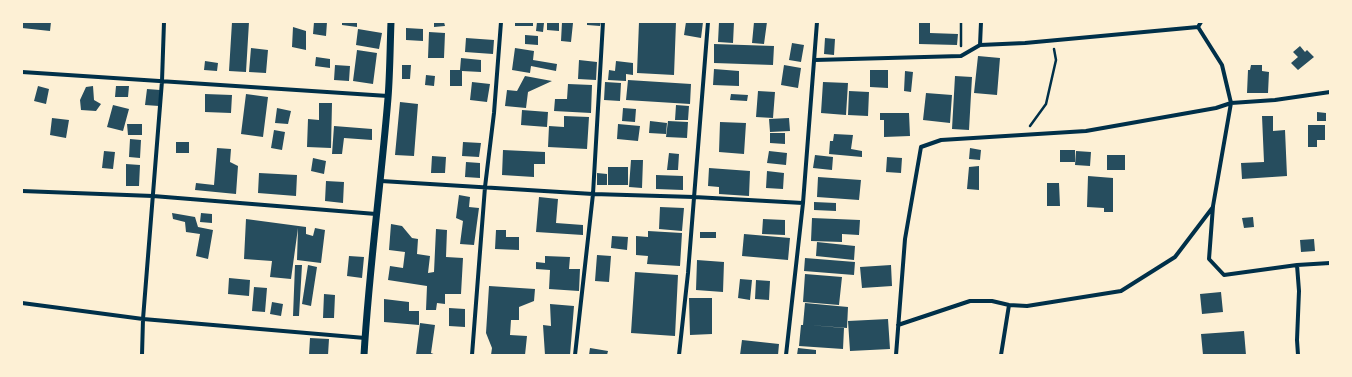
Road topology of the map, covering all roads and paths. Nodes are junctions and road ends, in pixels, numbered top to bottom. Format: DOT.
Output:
graph roads {
  1 [pos="164,22"];
  2 [pos="391,22"];
  3 [pos="502,22"];
  4 [pos="603,22"];
  5 [pos="708,22"];
  6 [pos="817,22"];
  7 [pos="961,22"];
  8 [pos="981,22"];
  9 [pos="1201,22"];
  10 [pos="1198,27"];
  11 [pos="1052,40"];
  12 [pos="980,45"];
  13 [pos="961,56"];
  14 [pos="815,60"];
  15 [pos="22,72"];
  16 [pos="162,81"];
  17 [pos="1330,92"];
  18 [pos="388,96"];
  19 [pos="1231,103"];
  20 [pos="1024,134"];
  21 [pos="380,181"];
  22 [pos="485,187"];
  23 [pos="22,191"];
  24 [pos="594,194"];
  25 [pos="153,196"];
  26 [pos="694,197"];
  27 [pos="802,203"];
  28 [pos="1213,206"];
  29 [pos="376,214"];
  30 [pos="1330,263"];
  31 [pos="1297,264"];
  32 [pos="22,303"];
  33 [pos="1009,305"];
  34 [pos="143,319"];
  35 [pos="898,325"];
  36 [pos="365,338"];
  37 [pos="142,355"];
  38 [pos="364,355"];
  39 [pos="472,355"];
  40 [pos="575,355"];
  41 [pos="679,355"];
  42 [pos="786,355"];
  43 [pos="896,355"];
  44 [pos="1001,355"];
  45 [pos="1298,355"];
  1 -- 16 [label="street"];
  2 -- 18 [label="street"];
  3 -- 22 [label="street"];
  4 -- 24 [label="street"];
  5 -- 26 [label="street"];
  6 -- 14 [label="street"];
  7 -- 13 [label="path"];
  8 -- 12 [label="street"];
  9 -- 10 [label="street"];
  10 -- 11 [label="street"];
  10 -- 19 [label="street"];
  11 -- 12 [label="street"];
  11 -- 20 [label="path"];
  12 -- 13 [label="street"];
  13 -- 14 [label="street"];
  14 -- 27 [label="street"];
  15 -- 16 [label="street"];
  16 -- 18 [label="street"];
  16 -- 25 [label="street"];
  17 -- 19 [label="street"];
  18 -- 21 [label="street"];
  19 -- 20 [label="street"];
  19 -- 28 [label="street"];
  20 -- 35 [label="street"];
  21 -- 22 [label="street"];
  21 -- 29 [label="street"];
  22 -- 24 [label="street"];
  22 -- 39 [label="street"];
  23 -- 25 [label="street"];
  24 -- 26 [label="street"];
  24 -- 40 [label="street"];
  25 -- 29 [label="street"];
  25 -- 34 [label="street"];
  26 -- 27 [label="street"];
  26 -- 41 [label="street"];
  27 -- 42 [label="street"];
  28 -- 31 [label="street"];
  28 -- 33 [label="street"];
  29 -- 36 [label="street"];
  30 -- 31 [label="street"];
  31 -- 45 [label="street"];
  32 -- 34 [label="street"];
  33 -- 35 [label="street"];
  33 -- 44 [label="street"];
  34 -- 36 [label="street"];
  34 -- 37 [label="street"];
  35 -- 43 [label="street"];
  36 -- 38 [label="street"];
}
